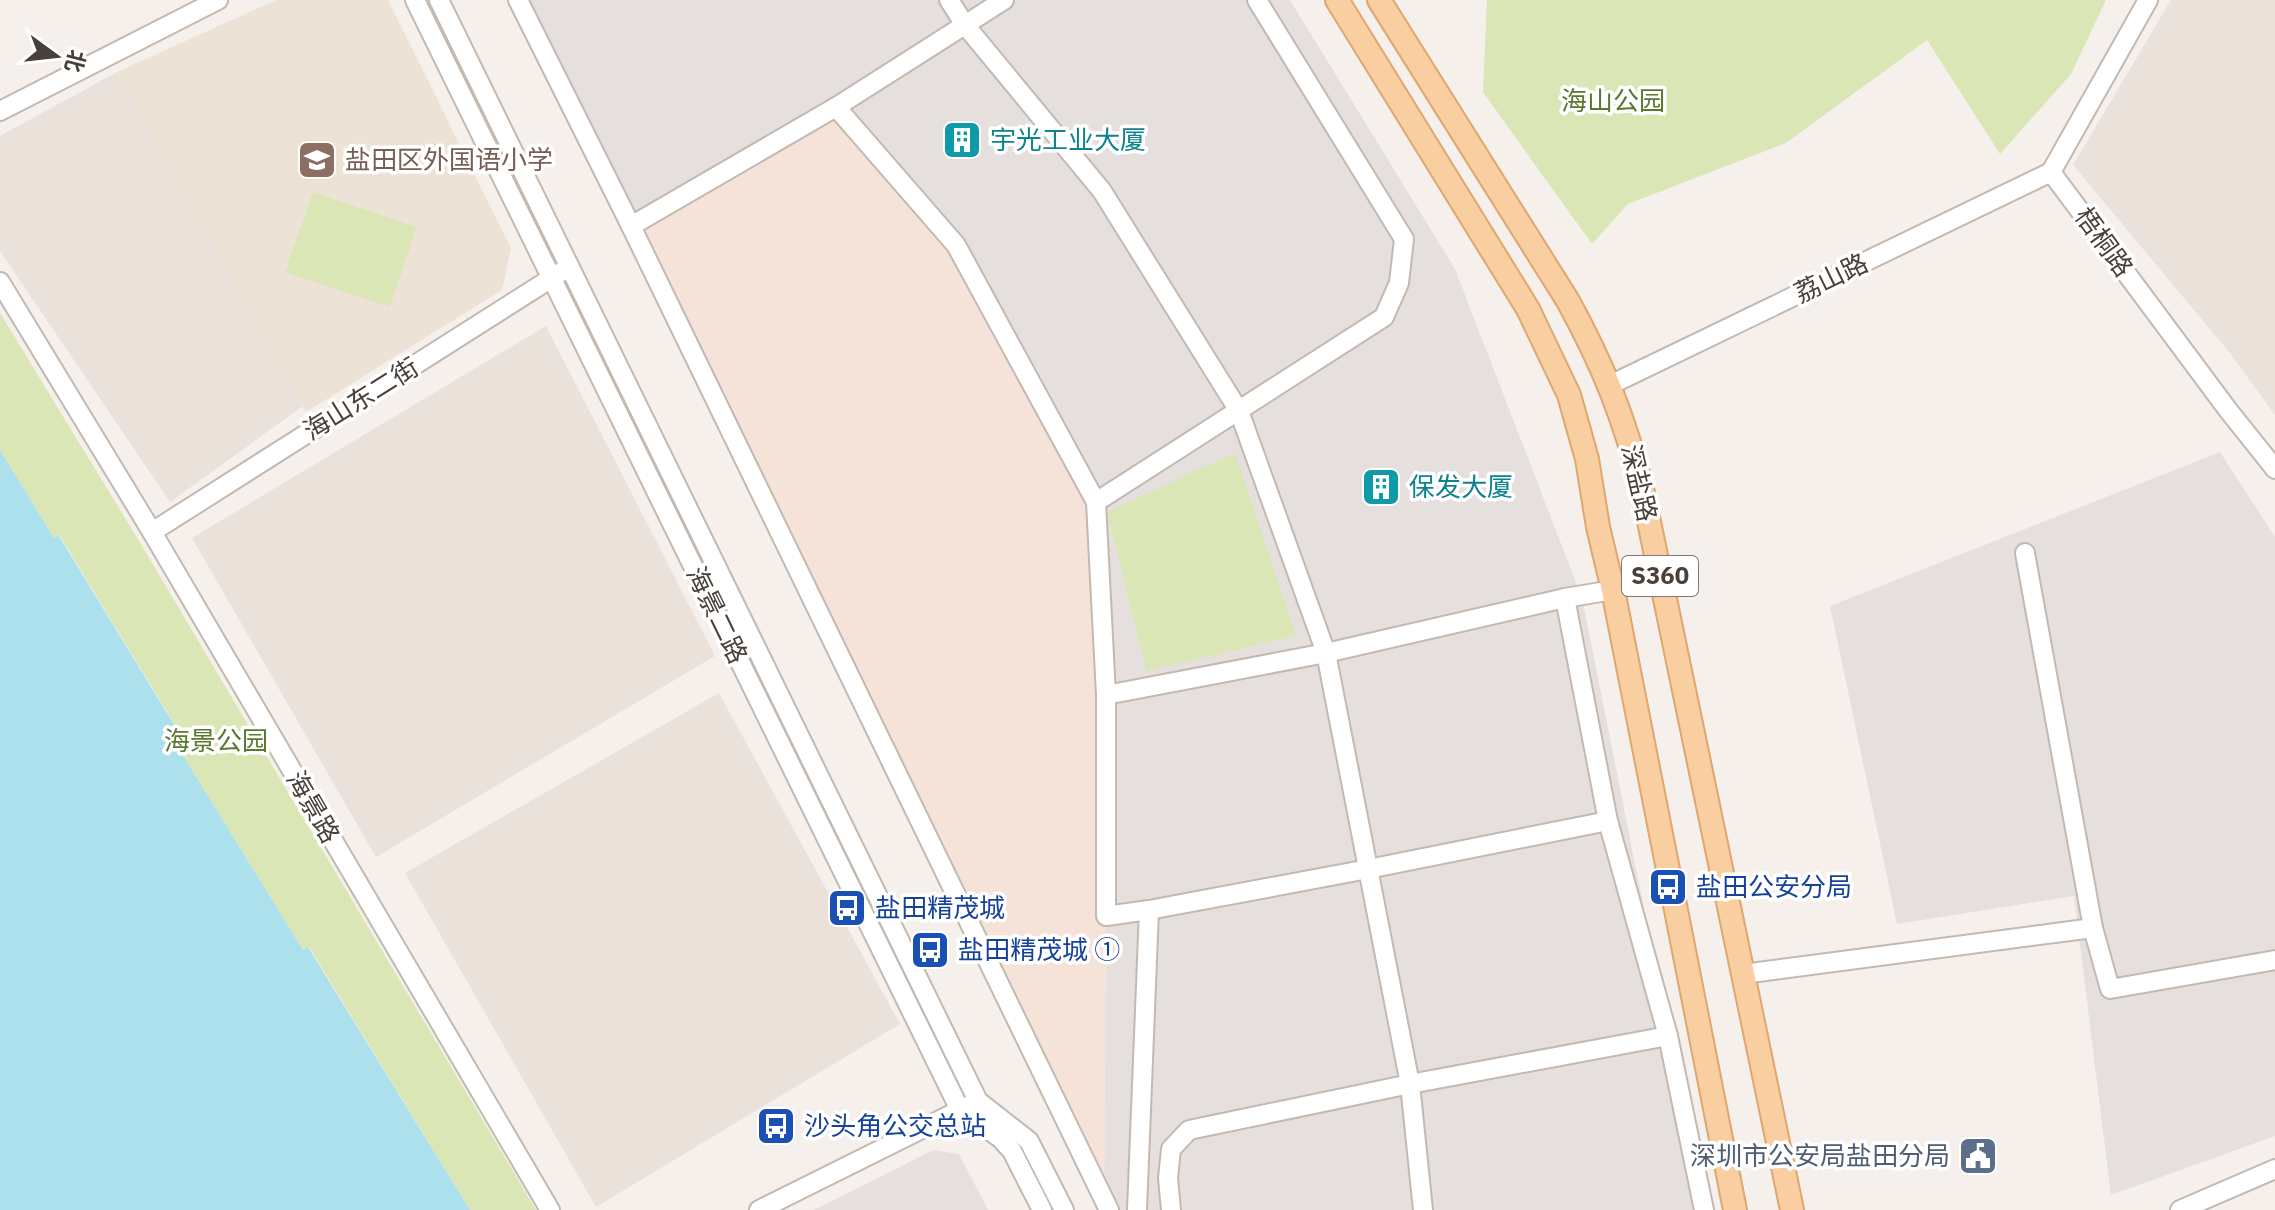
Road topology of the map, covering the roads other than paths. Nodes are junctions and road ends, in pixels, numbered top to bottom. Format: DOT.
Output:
graph roads {
  1 [pos="218,0"];
  2 [pos="415,0"];
  3 [pos="439,0"];
  4 [pos="518,0"];
  5 [pos="949,0"];
  6 [pos="1004,0"];
  7 [pos="1257,0"];
  8 [pos="1337,0"];
  9 [pos="1379,0"];
  10 [pos="2148,0"];
  11 [pos="965,25"];
  12 [pos="836,107"];
  13 [pos="0,111"];
  14 [pos="2051,172"];
  15 [pos="631,226"];
  16 [pos="570,267"];
  17 [pos="551,278"];
  18 [pos="0,282"];
  19 [pos="1610,385"];
  20 [pos="1239,411"];
  21 [pos="2275,469"];
  22 [pos="1096,502"];
  23 [pos="152,532"];
  24 [pos="2025,553"];
  25 [pos="1613,590"];
  26 [pos="1565,598"];
  27 [pos="1326,653"];
  28 [pos="1106,695"];
  29 [pos="1608,821"];
  30 [pos="1368,869"];
  31 [pos="1149,910"];
  32 [pos="2093,928"];
  33 [pos="2275,960"];
  34 [pos="1743,974"];
  35 [pos="1668,1036"];
  36 [pos="1410,1084"];
  37 [pos="978,1101"];
  38 [pos="960,1110"];
  39 [pos="2275,1169"];
  40 [pos="550,1210"];
  41 [pos="759,1210"];
  42 [pos="1042,1210"];
  43 [pos="1064,1210"];
  44 [pos="1109,1210"];
  45 [pos="1137,1210"];
  46 [pos="1171,1210"];
  47 [pos="1423,1210"];
  48 [pos="1704,1210"];
  49 [pos="1735,1210"];
  50 [pos="1792,1210"];
  51 [pos="2180,1210"];
  1 -- 13 [label="street"];
  2 -- 17 [label="street, 海景二路"];
  3 -- 16 [label="street, 海景二路"];
  4 -- 15 [label="street"];
  5 -- 11 [label="street"];
  6 -- 11 [label="street"];
  7 -- 20 [label="street"];
  8 -- 25 [label="main road, 深盐路 / S360"];
  9 -- 19 [label="main road, 深盐路 / S360"];
  10 -- 14 [label="street"];
  11 -- 12 [label="street"];
  11 -- 20 [label="street"];
  12 -- 15 [label="street"];
  12 -- 22 [label="street"];
  14 -- 19 [label="street, 荔山路"];
  14 -- 21 [label="street, 梧桐路"];
  15 -- 44 [label="street"];
  16 -- 17 [label="street, 海山东二街"];
  16 -- 37 [label="street, 海景二路"];
  17 -- 23 [label="street, 海山东二街"];
  17 -- 38 [label="street, 海景二路"];
  18 -- 23 [label="street, 海景路"];
  19 -- 34 [label="main road, 深盐路 / S360"];
  20 -- 22 [label="street"];
  20 -- 27 [label="street"];
  22 -- 28 [label="street"];
  23 -- 40 [label="street, 海景路"];
  24 -- 32 [label="street"];
  25 -- 26 [label="street"];
  25 -- 49 [label="main road, 深盐路 / S360"];
  26 -- 27 [label="street"];
  26 -- 29 [label="street"];
  27 -- 28 [label="street"];
  27 -- 30 [label="street"];
  28 -- 31 [label="street"];
  29 -- 30 [label="street"];
  29 -- 35 [label="street"];
  30 -- 31 [label="street"];
  30 -- 36 [label="street"];
  31 -- 45 [label="street"];
  32 -- 33 [label="street"];
  32 -- 34 [label="street"];
  34 -- 50 [label="main road, 深盐路 / S360"];
  35 -- 36 [label="street"];
  35 -- 48 [label="street"];
  36 -- 46 [label="street"];
  36 -- 47 [label="street"];
  37 -- 38 [label="street"];
  37 -- 43 [label="street, 海景二路"];
  38 -- 41 [label="street"];
  38 -- 42 [label="street, 海景二路"];
  39 -- 51 [label="street"];
}
